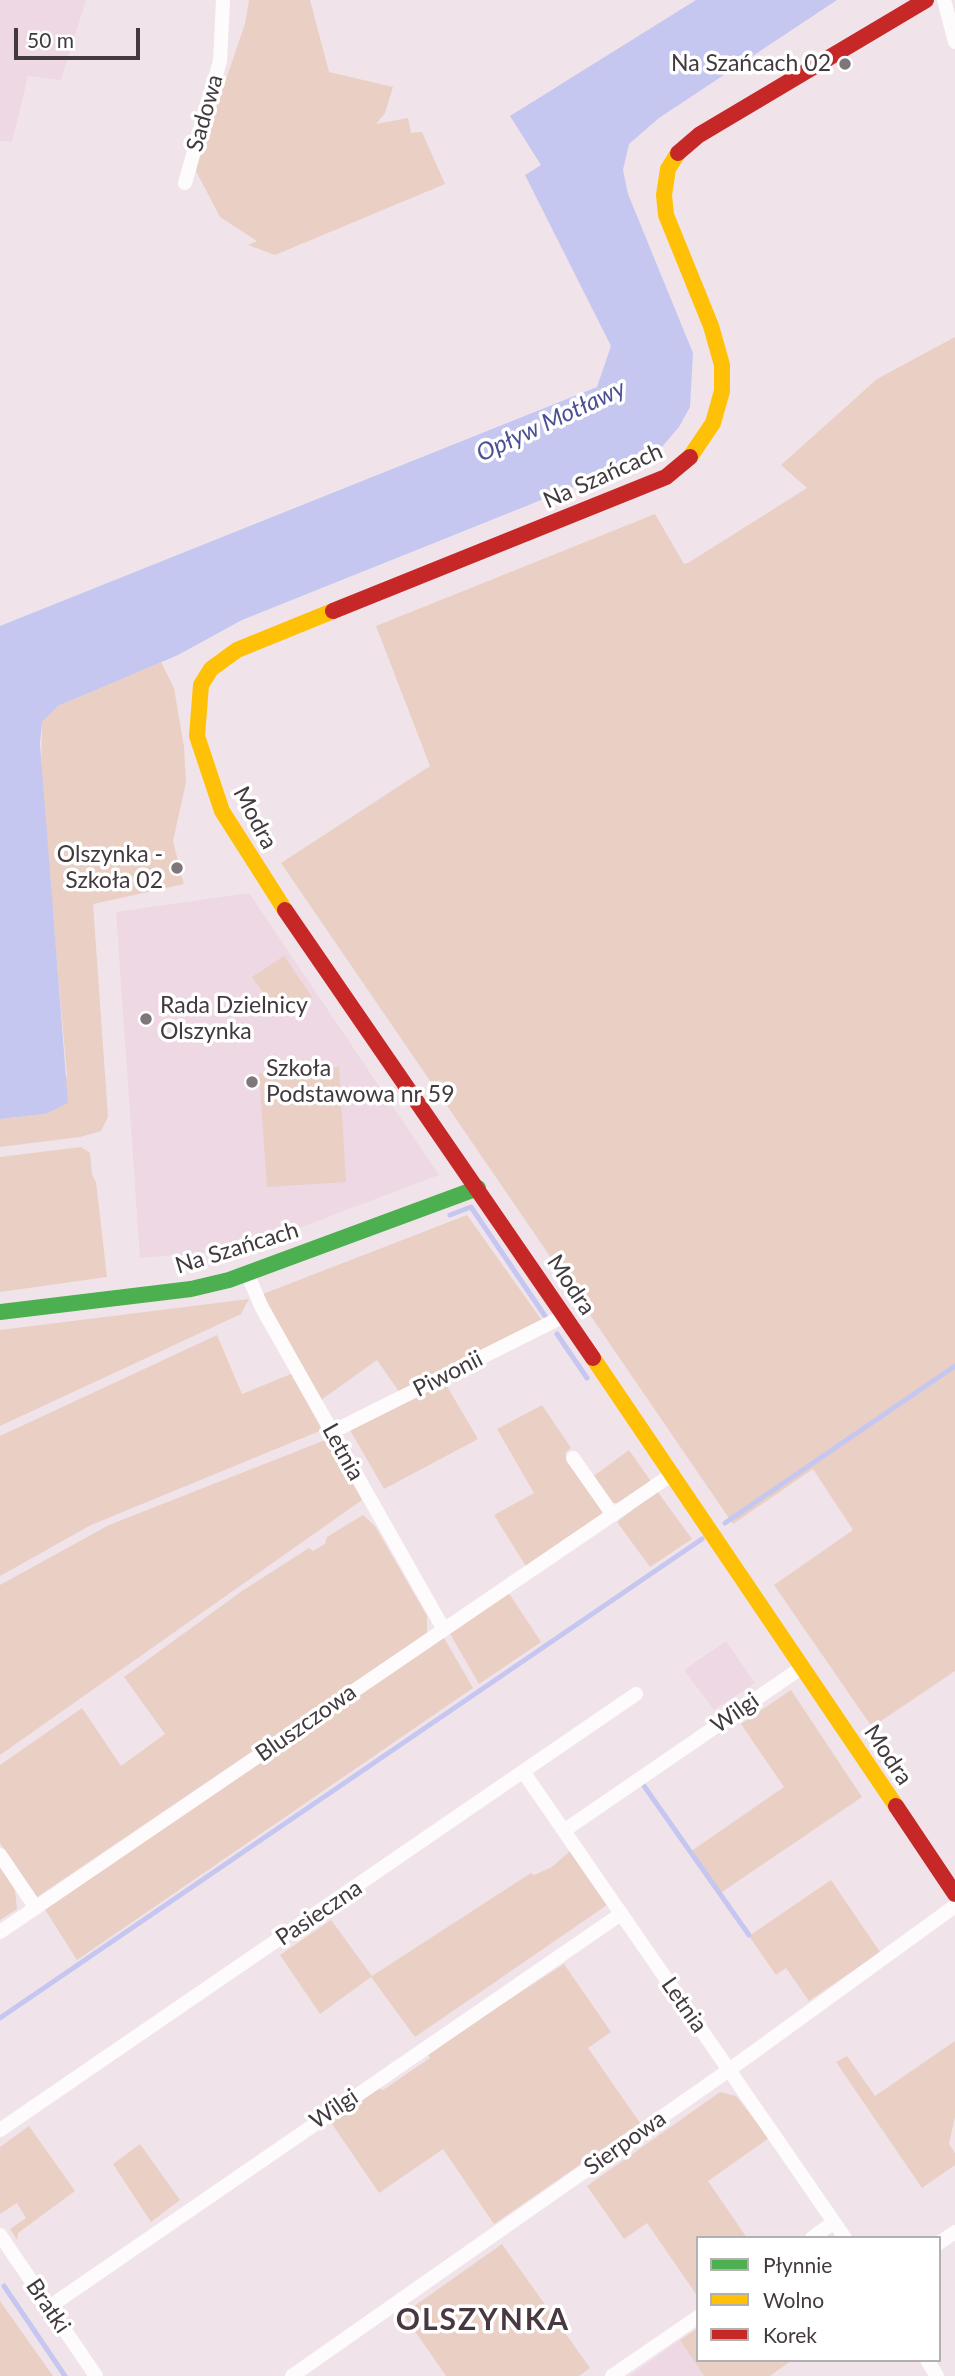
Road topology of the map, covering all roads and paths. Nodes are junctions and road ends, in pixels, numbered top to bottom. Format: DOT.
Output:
graph roads {
  1 [pos="223,0"];
  2 [pos="926,0"];
  3 [pos="944,0"];
  4 [pos="955,42"];
  5 [pos="185,183"];
  6 [pos="201,685"];
  7 [pos="478,1188"];
  8 [pos="247,1273"];
  9 [pos="0,1312"];
  10 [pos="565,1316"];
  11 [pos="332,1432"];
  12 [pos="573,1458"];
  13 [pos="671,1475"];
  14 [pos="613,1515"];
  15 [pos="443,1628"];
  16 [pos="801,1668"];
  17 [pos="636,1694"];
  18 [pos="524,1773"];
  19 [pos="565,1830"];
  20 [pos="0,1855"];
  21 [pos="955,1894"];
  22 [pos="955,1906"];
  23 [pos="36,1908"];
  24 [pos="621,1914"];
  25 [pos="0,1932"];
  26 [pos="729,2070"];
  27 [pos="0,2130"];
  28 [pos="834,2222"];
  29 [pos="0,2235"];
  30 [pos="815,2236"];
  31 [pos="844,2236"];
  32 [pos="49,2307"];
  33 [pos="696,2317"];
  34 [pos="96,2376"];
  35 [pos="292,2376"];
  36 [pos="612,2376"];
  1 -- 5 [label="street, Sadowa"];
  2 -- 6 [label="street, Na Szańcach"];
  3 -- 4 [label="street"];
  6 -- 7 [label="street, Modra"];
  7 -- 8 [label="street, Na Szańcach"];
  7 -- 10 [label="street, Modra"];
  8 -- 9 [label="street, Na Szańcach"];
  8 -- 11 [label="street, Letnia"];
  10 -- 11 [label="street, Piwonii"];
  10 -- 13 [label="street, Modra"];
  11 -- 15 [label="street, Letnia"];
  12 -- 14 [label="street"];
  13 -- 14 [label="street, Bluszczowa"];
  13 -- 16 [label="street, Modra"];
  14 -- 15 [label="street, Bluszczowa"];
  15 -- 23 [label="street, Bluszczowa"];
  16 -- 19 [label="street, Wilgi"];
  16 -- 21 [label="street, Modra"];
  17 -- 18 [label="street, Pasieczna"];
  18 -- 19 [label="street, Letnia"];
  18 -- 27 [label="street, Pasieczna"];
  19 -- 24 [label="street, Letnia"];
  20 -- 23 [label="street"];
  22 -- 26 [label="street, Sierpowa"];
  23 -- 25 [label="street, Bluszczowa"];
  24 -- 26 [label="street, Letnia"];
  24 -- 32 [label="street, Wilgi"];
  26 -- 28 [label="street, Letnia"];
  26 -- 35 [label="street, Sierpowa"];
  28 -- 30 [label="street"];
  28 -- 31 [label="street, Letnia"];
  29 -- 32 [label="street, Bratki"];
  32 -- 34 [label="street, Bratki"];
  33 -- 36 [label="street"];
}
